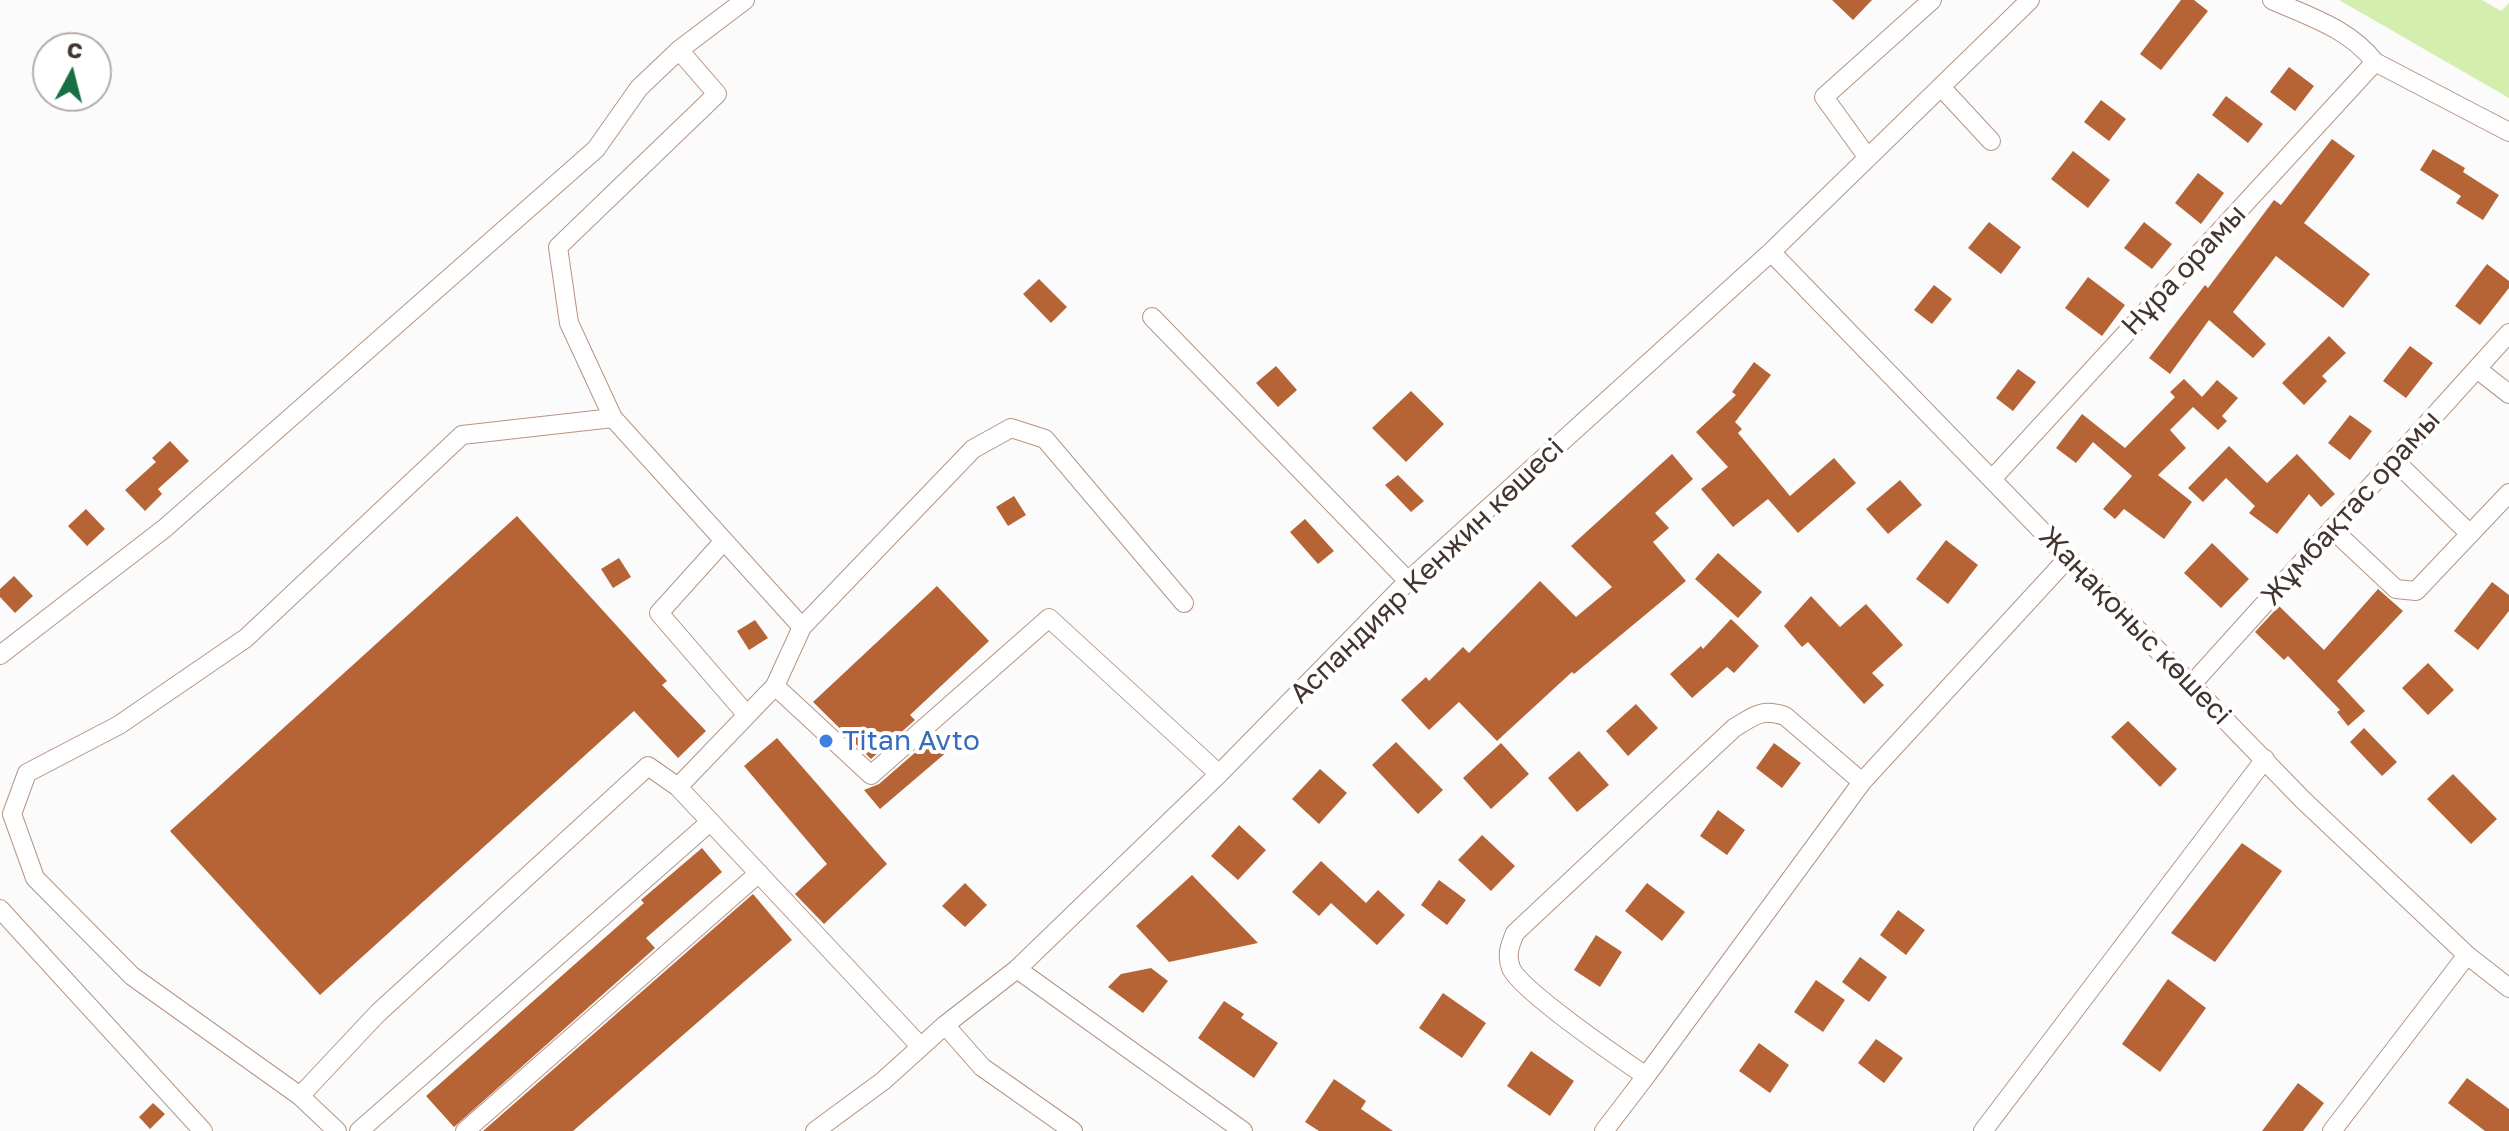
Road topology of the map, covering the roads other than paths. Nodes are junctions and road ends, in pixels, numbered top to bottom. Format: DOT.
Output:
graph roads {
  1 [pos="745,0"];
  2 [pos="1932,0"];
  3 [pos="2030,0"];
  4 [pos="2272,0"];
  5 [pos="679,50"];
  6 [pos="2375,62"];
  7 [pos="1941,87"];
  8 [pos="2509,132"];
  9 [pos="1991,141"];
  10 [pos="1868,158"];
  11 [pos="1771,252"];
  12 [pos="1152,317"];
  13 [pos="2509,333"];
  14 [pos="2477,369"];
  15 [pos="2509,394"];
  16 [pos="613,418"];
  17 [pos="2394,460"];
  18 [pos="1993,478"];
  19 [pos="2509,493"];
  20 [pos="2332,529"];
  21 [pos="2470,534"];
  22 [pos="723,542"];
  23 [pos="2068,558"];
  24 [pos="1408,581"];
  25 [pos="1184,603"];
  26 [pos="802,627"];
  27 [pos="0,655"];
  28 [pos="2192,684"];
  29 [pos="775,686"];
  30 [pos="747,715"];
  31 [pos="2265,759"];
  32 [pos="1219,774"];
  33 [pos="1862,782"];
  34 [pos="678,787"];
  35 [pos="710,822"];
  36 [pos="759,873"];
  37 [pos="0,909"];
  38 [pos="2467,955"];
  39 [pos="1017,969"];
  40 [pos="2509,988"];
  41 [pos="945,1025"];
  42 [pos="921,1047"];
  43 [pos="1646,1076"];
  44 [pos="300,1096"];
  45 [pos="203,1131"];
  46 [pos="337,1131"];
  47 [pos="359,1131"];
  48 [pos="465,1131"];
  49 [pos="815,1131"];
  50 [pos="1073,1131"];
  51 [pos="1243,1131"];
  52 [pos="1604,1131"];
  53 [pos="1983,1131"];
  54 [pos="2332,1131"];
  1 -- 5 [label="street"];
  2 -- 10 [label="street"];
  3 -- 7 [label="street, Аспандияр Кенжин көшесі"];
  4 -- 6 [label="street"];
  5 -- 16 [label="street"];
  5 -- 27 [label="street"];
  6 -- 8 [label="street"];
  6 -- 18 [label="street, Нұра орамы"];
  7 -- 9 [label="street"];
  7 -- 10 [label="street, Аспандияр Кенжин көшесі"];
  10 -- 11 [label="street, Аспандияр Кенжин көшесі"];
  11 -- 18 [label="street, Жаңақоныс көшесі"];
  11 -- 24 [label="street, Аспандияр Кенжин көшесі"];
  12 -- 24 [label="street"];
  13 -- 14 [label="street, Жұмбақтас орамы"];
  14 -- 15 [label="street"];
  14 -- 17 [label="street, Жұмбақтас орамы"];
  16 -- 22 [label="street"];
  16 -- 44 [label="street"];
  17 -- 20 [label="street, Жұмбақтас орамы"];
  17 -- 21 [label="street"];
  18 -- 23 [label="street, Жаңақоныс көшесі"];
  19 -- 21 [label="street"];
  20 -- 21 [label="street"];
  20 -- 28 [label="street, Жұмбақтас орамы"];
  22 -- 26 [label="street"];
  22 -- 30 [label="street"];
  23 -- 28 [label="street, Жаңақоныс көшесі"];
  23 -- 33 [label="street"];
  24 -- 32 [label="street, Аспандияр Кенжин көшесі"];
  25 -- 26 [label="street"];
  26 -- 29 [label="street"];
  28 -- 31 [label="street, Жаңақоныс көшесі"];
  29 -- 30 [label="street"];
  29 -- 32 [label="street"];
  30 -- 34 [label="street"];
  31 -- 38 [label="street, Жаңақоныс көшесі"];
  31 -- 53 [label="street"];
  32 -- 39 [label="street, Аспандияр Кенжин көшесі"];
  33 -- 43 [label="street"];
  33 -- 43 [label="street"];
  34 -- 35 [label="street"];
  34 -- 44 [label="street"];
  35 -- 36 [label="street"];
  35 -- 47 [label="street"];
  36 -- 42 [label="street"];
  36 -- 48 [label="street"];
  37 -- 45 [label="street"];
  38 -- 40 [label="street, Жаңақоныс көшесі"];
  38 -- 54 [label="street"];
  39 -- 41 [label="street, Аспандияр Кенжин көшесі"];
  39 -- 51 [label="street"];
  41 -- 42 [label="street, Аспандияр Кенжин көшесі"];
  41 -- 50 [label="street"];
  42 -- 49 [label="street, Аспандияр Кенжин көшесі"];
  43 -- 52 [label="street"];
  44 -- 46 [label="street"];
}
